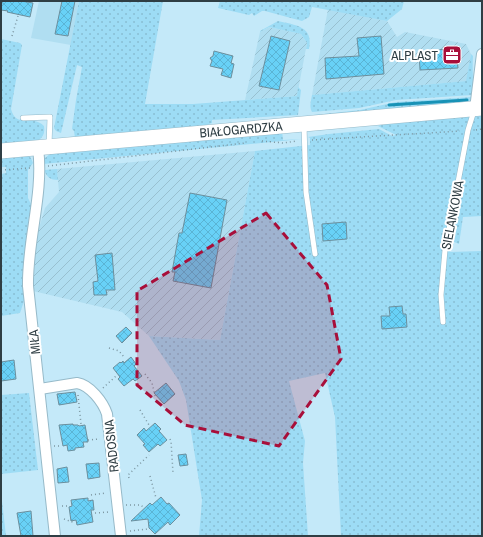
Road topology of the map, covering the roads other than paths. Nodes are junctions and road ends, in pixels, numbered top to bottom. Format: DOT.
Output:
graph roads {
  1 [pos="482,54"];
  2 [pos="479,108"];
  3 [pos="23,118"];
  4 [pos="304,124"];
  5 [pos="44,147"];
  6 [pos="1,151"];
  7 [pos="315,254"];
  8 [pos="443,322"];
  9 [pos="40,389"];
  10 [pos="121,534"];
  11 [pos="55,536"];
  1 -- 2 [label="street"];
  2 -- 4 [label="main road, BIAŁOGARDZKA"];
  2 -- 8 [label="lane, SIELANKOWA"];
  3 -- 5 [label="lane"];
  4 -- 5 [label="main road, BIAŁOGARDZKA"];
  4 -- 7 [label="lane"];
  5 -- 6 [label="main road, BIAŁOGARDZKA"];
  5 -- 9 [label="street, MIŁA"];
  9 -- 10 [label="street, RADOSNA"];
  9 -- 11 [label="street, MIŁA"];
}
